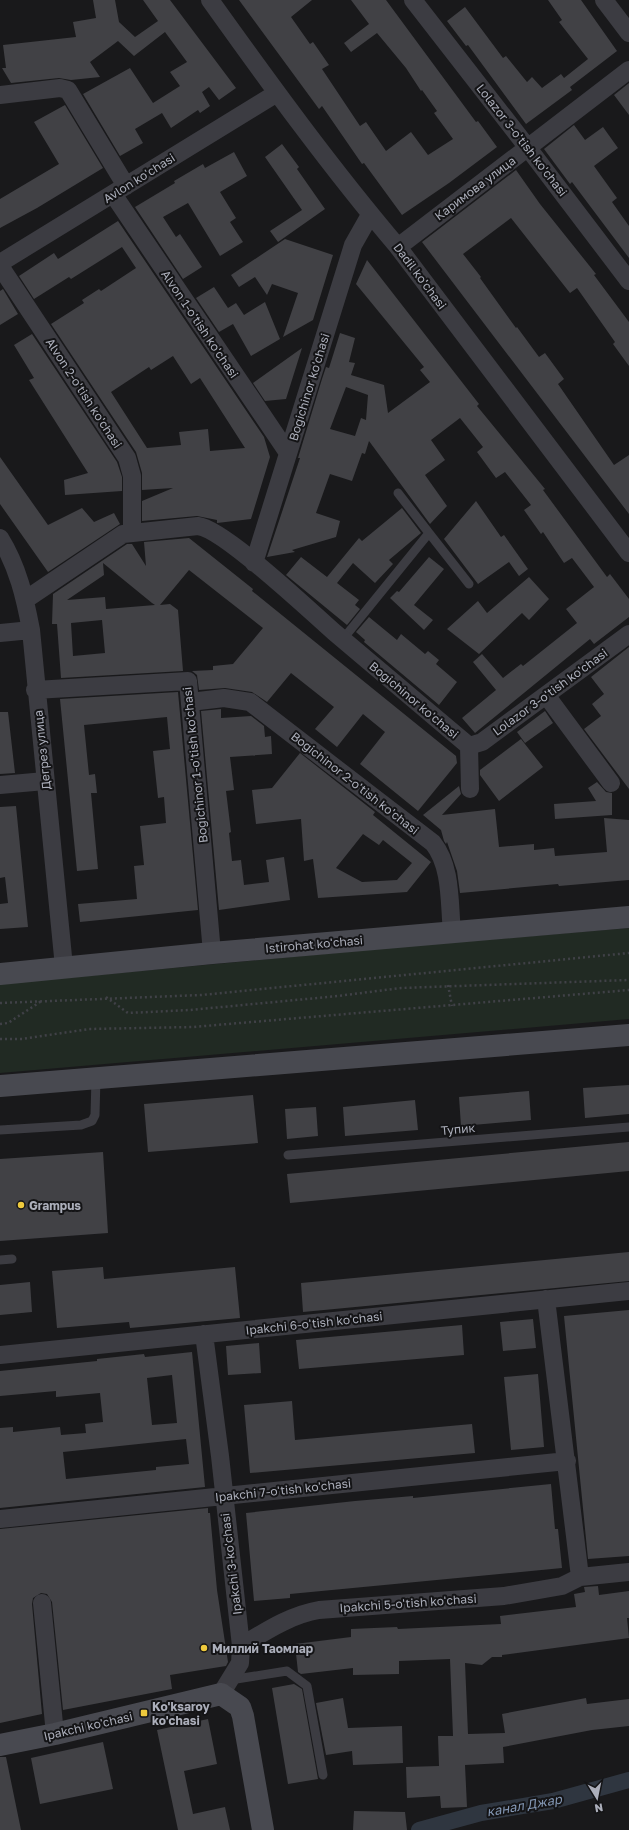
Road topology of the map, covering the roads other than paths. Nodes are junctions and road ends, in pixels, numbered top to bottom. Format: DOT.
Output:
graph roads {
  1 [pos="210,0"];
  2 [pos="413,0"];
  3 [pos="604,0"];
  4 [pos="629,33"];
  5 [pos="629,70"];
  6 [pos="277,93"];
  7 [pos="0,95"];
  8 [pos="528,148"];
  9 [pos="119,190"];
  10 [pos="370,215"];
  11 [pos="398,247"];
  12 [pos="0,263"];
  13 [pos="0,266"];
  14 [pos="629,281"];
  15 [pos="288,453"];
  16 [pos="398,493"];
  17 [pos="132,532"];
  18 [pos="429,533"];
  19 [pos="0,538"];
  20 [pos="629,553"];
  21 [pos="254,562"];
  22 [pos="470,584"];
  23 [pos="25,600"];
  24 [pos="31,630"];
  25 [pos="0,633"];
  26 [pos="629,634"];
  27 [pos="343,639"];
  28 [pos="35,690"];
  29 [pos="546,695"];
  30 [pos="190,702"];
  31 [pos="469,746"];
  32 [pos="45,781"];
  33 [pos="610,783"];
  34 [pos="0,785"];
  35 [pos="470,789"];
  36 [pos="629,917"];
  37 [pos="452,932"];
  38 [pos="212,953"];
  39 [pos="64,967"];
  40 [pos="0,974"];
  41 [pos="629,1035"];
  42 [pos="96,1078"];
  43 [pos="0,1086"];
  44 [pos="629,1127"];
  45 [pos="0,1130"];
  46 [pos="288,1155"];
  47 [pos="12,1259"];
  48 [pos="0,1260"];
  49 [pos="629,1291"];
  50 [pos="546,1299"];
  51 [pos="204,1334"];
  52 [pos="0,1355"];
  53 [pos="566,1461"];
  54 [pos="224,1496"];
  55 [pos="0,1519"];
  56 [pos="629,1572"];
  57 [pos="580,1577"];
  58 [pos="42,1603"];
  59 [pos="241,1646"];
  60 [pos="226,1687"];
  61 [pos="54,1734"];
  62 [pos="0,1745"];
  63 [pos="323,1775"];
  64 [pos="251,1830"];
  65 [pos="263,1830"];
  1 -- 6 [label="street, Dadil ko'chasi"];
  2 -- 8 [label="street, Lolazor 3-o'tish ko'chasi"];
  3 -- 4 [label="street"];
  5 -- 8 [label="street, Каримова улица"];
  6 -- 9 [label="street, Avlon ko'chasi"];
  6 -- 10 [label="street, Dadil ko'chasi"];
  7 -- 9 [label="street, Alvon 1-o'tish ko'chasi"];
  8 -- 11 [label="street, Каримова улица"];
  8 -- 14 [label="street, Lolazor 3-o'tish ko'chasi"];
  9 -- 12 [label="street, Avlon ko'chasi"];
  9 -- 15 [label="street, Alvon 1-o'tish ko'chasi"];
  10 -- 11 [label="street, Dadil ko'chasi"];
  10 -- 15 [label="street, Bogichinor ko'chasi"];
  11 -- 20 [label="street, Dadil ko'chasi"];
  13 -- 17 [label="street, Alvon 2-o'tish ko'chasi"];
  15 -- 21 [label="street, Bogichinor ko'chasi"];
  16 -- 18 [label="lane"];
  17 -- 21 [label="street, Bogichinor ko'chasi"];
  17 -- 23 [label="street, Bogichinor ko'chasi"];
  18 -- 22 [label="lane"];
  18 -- 27 [label="lane"];
  19 -- 23 [label="street, Дегрез улица"];
  21 -- 27 [label="street, Bogichinor ko'chasi"];
  23 -- 24 [label="street, Дегрез улица"];
  24 -- 25 [label="street"];
  24 -- 28 [label="street, Дегрез улица"];
  26 -- 29 [label="street, Lolazor 3-o'tish ko'chasi"];
  27 -- 31 [label="street, Bogichinor ko'chasi"];
  28 -- 30 [label="street, Bogichinor 1-o'tish ko'chasi"];
  28 -- 32 [label="street, Дегрез улица"];
  29 -- 31 [label="street, Lolazor 3-o'tish ko'chasi"];
  29 -- 33 [label="street"];
  30 -- 37 [label="street, Bogichinor 2-o'tish ko'chasi"];
  30 -- 38 [label="street, Bogichinor 1-o'tish ko'chasi"];
  31 -- 35 [label="street, Bogichinor ko'chasi"];
  32 -- 34 [label="street"];
  32 -- 39 [label="street, Дегрез улица"];
  36 -- 37 [label="main road, Istirohat ko'chasi"];
  37 -- 38 [label="main road, Istirohat ko'chasi"];
  38 -- 39 [label="main road, Istirohat ko'chasi"];
  39 -- 40 [label="main road, Istirohat ko'chasi"];
  41 -- 42 [label="main road"];
  42 -- 43 [label="main road"];
  42 -- 45 [label="lane"];
  44 -- 46 [label="lane, Тупик"];
  47 -- 48 [label="lane"];
  49 -- 50 [label="street, Ipakchi 6-o'tish ko'chasi"];
  50 -- 51 [label="street, Ipakchi 6-o'tish ko'chasi"];
  50 -- 53 [label="street"];
  51 -- 52 [label="street, Ipakchi 6-o'tish ko'chasi"];
  51 -- 54 [label="street, Ipakchi 3-ko'chasi"];
  53 -- 54 [label="street, Ipakchi 7-o'tish ko'chasi"];
  53 -- 57 [label="street"];
  54 -- 55 [label="street, Ipakchi 7-o'tish ko'chasi"];
  54 -- 59 [label="street, Ipakchi 3-ko'chasi"];
  56 -- 57 [label="street, Ipakchi 5-o'tish ko'chasi"];
  57 -- 59 [label="street, Ipakchi 5-o'tish ko'chasi"];
  58 -- 61 [label="street"];
  59 -- 60 [label="street, Ipakchi 3-ko'chasi"];
  60 -- 61 [label="main road, Ipakchi ko'chasi"];
  60 -- 63 [label="lane"];
  60 -- 64 [label="main road"];
  60 -- 65 [label="main road"];
  61 -- 62 [label="main road, Ipakchi ko'chasi"];
}
